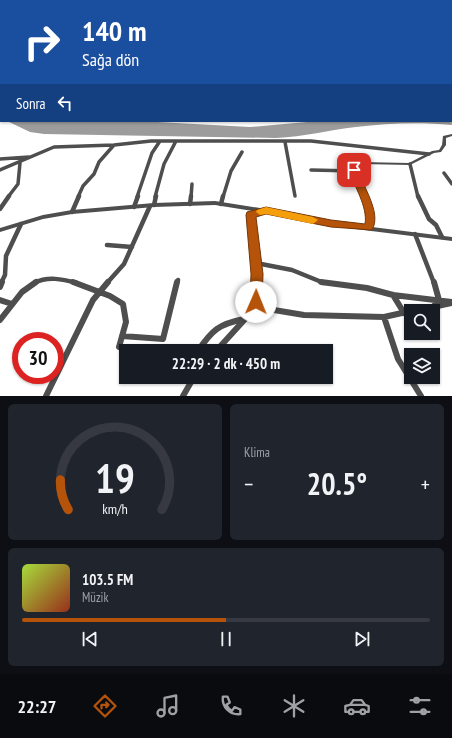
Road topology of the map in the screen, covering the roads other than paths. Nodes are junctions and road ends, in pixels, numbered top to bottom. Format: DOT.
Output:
graph roads {
  1 [pos="452,135"];
  2 [pos="160,141"];
  3 [pos="176,141"];
  4 [pos="285,142"];
  5 [pos="114,145"];
  6 [pos="242,152"];
  7 [pos="429,154"];
  8 [pos="29,157"];
  9 [pos="0,159"];
  10 [pos="20,163"];
  11 [pos="410,164"];
  12 [pos="0,170"];
  13 [pos="311,170"];
  14 [pos="354,171"];
  15 [pos="444,173"];
  16 [pos="192,184"];
  17 [pos="452,184"];
  18 [pos="294,196"];
  19 [pos="190,204"];
  20 [pos="221,204"];
  21 [pos="152,206"];
  22 [pos="134,207"];
  23 [pos="0,209"];
  24 [pos="266,210"];
  25 [pos="72,212"];
  26 [pos="21,224"];
  27 [pos="368,228"];
  28 [pos="0,230"];
  29 [pos="415,234"];
  30 [pos="442,237"];
  31 [pos="452,239"];
  32 [pos="107,245"];
  33 [pos="132,247"];
  34 [pos="256,263"];
  35 [pos="2,270"];
  36 [pos="178,280"];
  37 [pos="0,287"];
  38 [pos="100,291"];
  39 [pos="393,295"];
  40 [pos="0,300"];
  41 [pos="439,300"];
  42 [pos="12,304"];
  43 [pos="436,304"];
  44 [pos="451,304"];
  45 [pos="440,305"];
  46 [pos="256,307"];
  47 [pos="404,312"];
  48 [pos="384,317"];
  49 [pos="245,319"];
  50 [pos="0,320"];
  51 [pos="122,336"];
  52 [pos="120,344"];
  53 [pos="203,344"];
  54 [pos="222,344"];
  55 [pos="190,384"];
  56 [pos="46,396"];
  57 [pos="183,396"];
  58 [pos="421,396"];
  1 -- 7 [label="street"];
  2 -- 3 [label="street"];
  2 -- 5 [label="street"];
  2 -- 22 [label="street"];
  3 -- 4 [label="street"];
  3 -- 21 [label="street"];
  4 -- 7 [label="street"];
  4 -- 18 [label="street"];
  5 -- 8 [label="street"];
  5 -- 25 [label="street"];
  6 -- 20 [label="street"];
  7 -- 11 [label="street"];
  8 -- 9 [label="street"];
  8 -- 10 [label="street"];
  10 -- 12 [label="street"];
  10 -- 23 [label="street"];
  11 -- 14 [label="street"];
  11 -- 30 [label="street"];
  13 -- 14 [label="street"];
  14 -- 27 [label="street"];
  15 -- 17 [label="street"];
  16 -- 19 [label="street"];
  19 -- 20 [label="street"];
  19 -- 21 [label="street"];
  20 -- 24 [label="street"];
  21 -- 22 [label="street"];
  21 -- 33 [label="street"];
  22 -- 25 [label="street"];
  24 -- 27 [label="street"];
  24 -- 34 [label="street"];
  25 -- 26 [label="street"];
  26 -- 28 [label="street"];
  26 -- 35 [label="street"];
  27 -- 29 [label="street"];
  29 -- 30 [label="street"];
  29 -- 41 [label="street"];
  30 -- 31 [label="street"];
  32 -- 33 [label="street"];
  33 -- 38 [label="street"];
  34 -- 39 [label="street"];
  34 -- 46 [label="street"];
  35 -- 37 [label="street"];
  36 -- 51 [label="street"];
  38 -- 42 [label="street"];
  38 -- 51 [label="street"];
  38 -- 56 [label="street"];
  39 -- 41 [label="street"];
  39 -- 47 [label="street"];
  40 -- 42 [label="street"];
  41 -- 43 [label="street"];
  41 -- 44 [label="street"];
  42 -- 50 [label="street"];
  44 -- 45 [label="street"];
  46 -- 48 [label="street"];
  46 -- 49 [label="street"];
  47 -- 48 [label="street"];
  48 -- 58 [label="street"];
  49 -- 53 [label="street"];
  49 -- 54 [label="street"];
  51 -- 52 [label="street"];
  55 -- 57 [label="street"];
}
